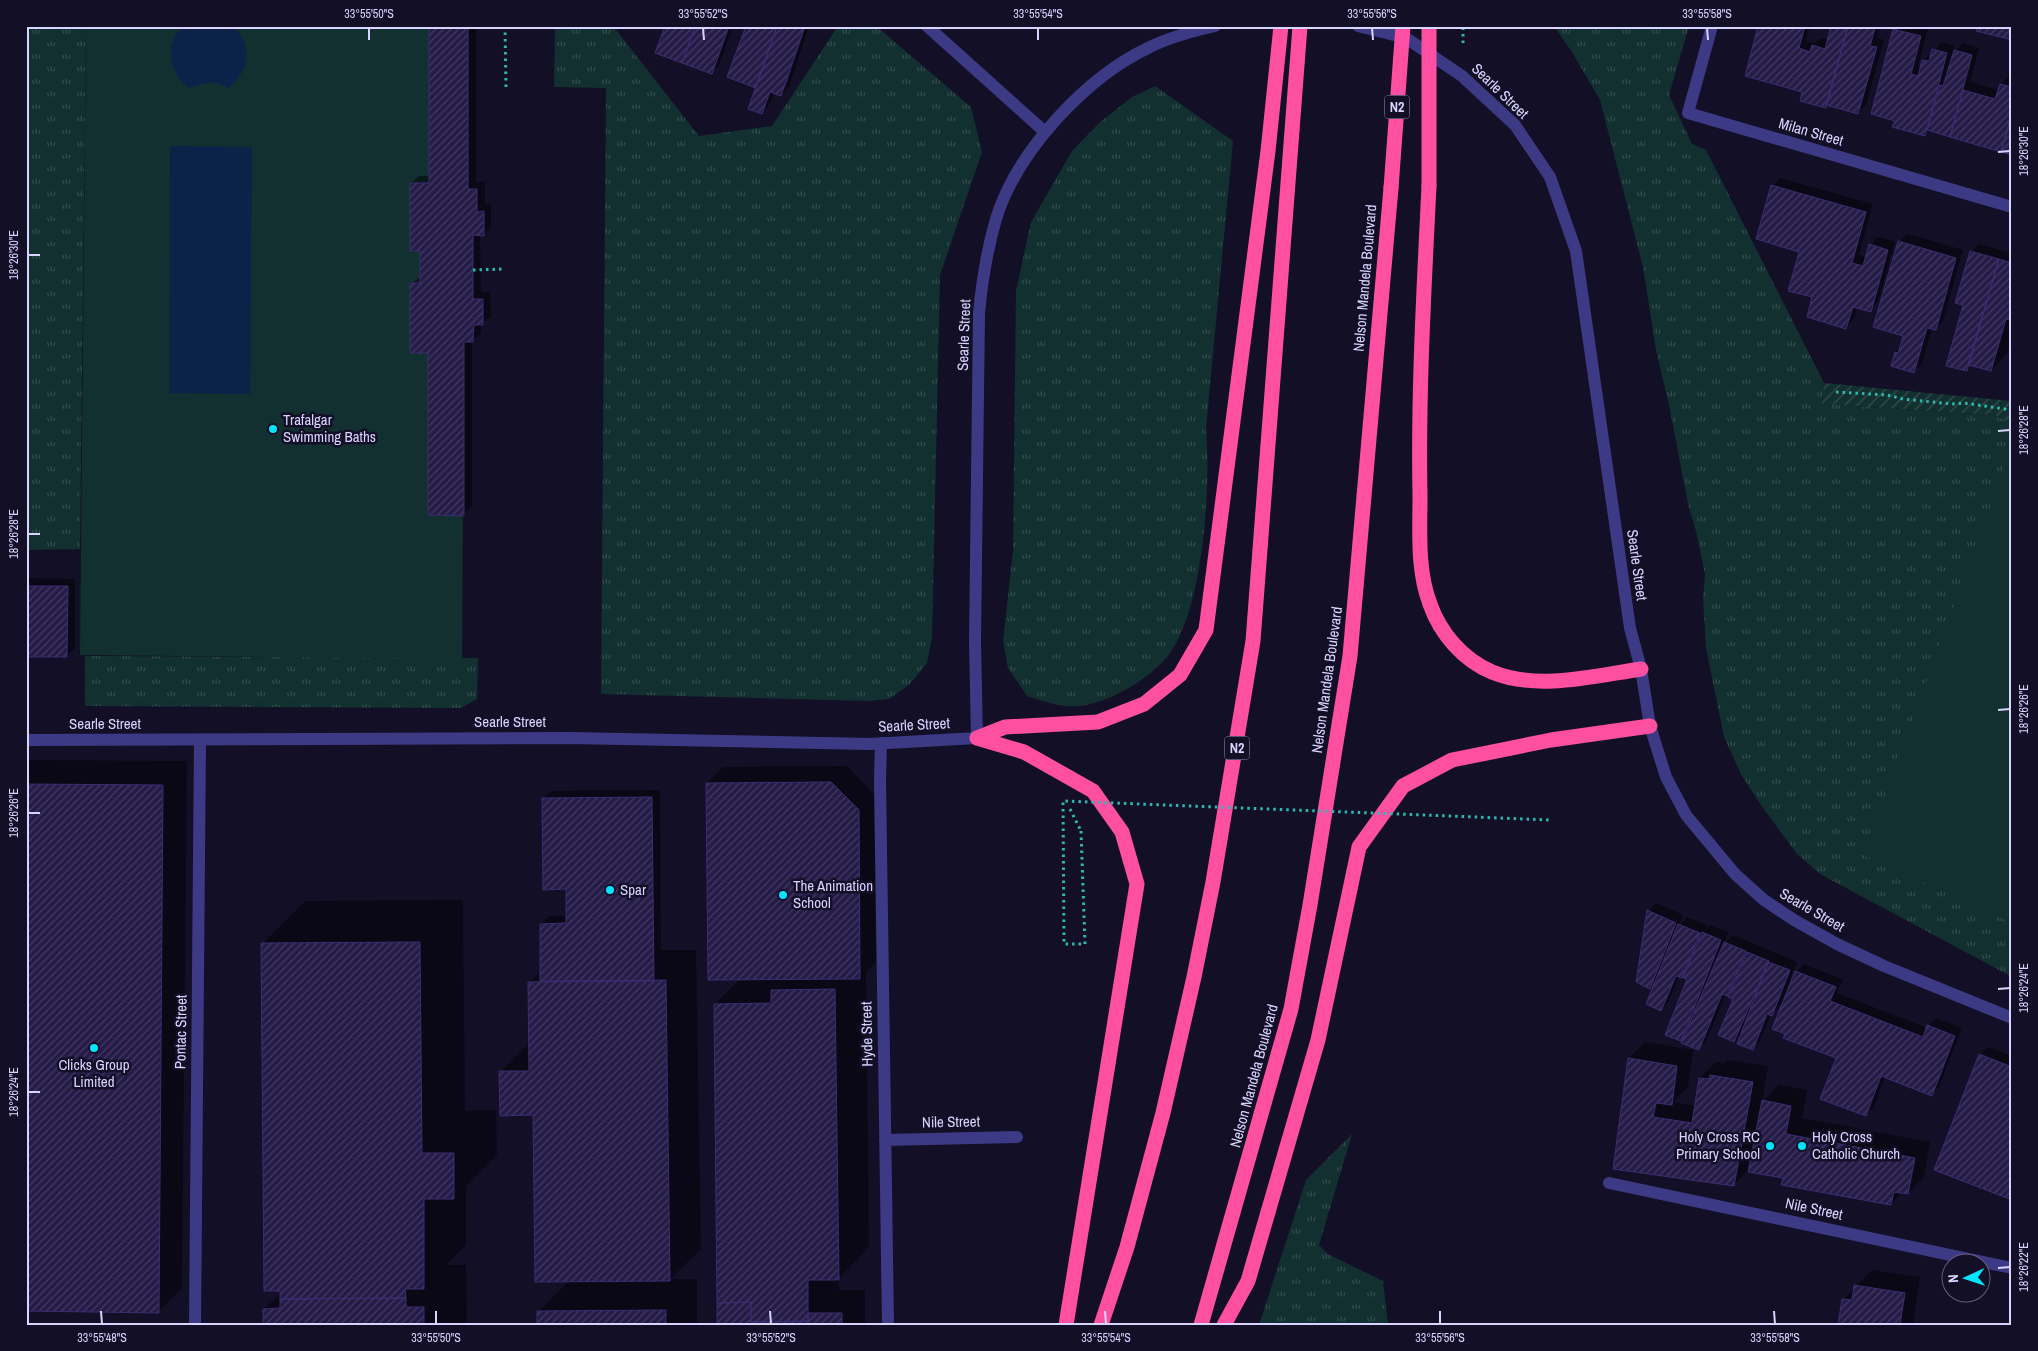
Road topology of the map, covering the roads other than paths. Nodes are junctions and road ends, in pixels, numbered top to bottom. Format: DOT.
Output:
graph roads {
  1 [pos="927,26"];
  2 [pos="1215,26"];
  3 [pos="1281,26"];
  4 [pos="1300,26"];
  5 [pos="1358,26"];
  6 [pos="1404,26"];
  7 [pos="1429,26"];
  8 [pos="1712,26"];
  9 [pos="1045,132"];
  10 [pos="2012,207"];
  11 [pos="1641,669"];
  12 [pos="1650,726"];
  13 [pos="977,738"];
  14 [pos="26,740"];
  15 [pos="200,740"];
  16 [pos="881,743"];
  17 [pos="2012,1018"];
  18 [pos="1017,1137"];
  19 [pos="885,1140"];
  20 [pos="1609,1183"];
  21 [pos="2012,1268"];
  22 [pos="195,1325"];
  23 [pos="888,1325"];
  24 [pos="1066,1325"];
  25 [pos="1101,1325"];
  26 [pos="1201,1325"];
  27 [pos="1224,1325"];
  1 -- 9 [label="street"];
  2 -- 9 [label="street, Searle Street"];
  3 -- 13 [label="highway"];
  4 -- 25 [label="highway, N2"];
  5 -- 11 [label="street, Searle Street"];
  6 -- 26 [label="highway, Nelson Mandela Boulevard / N2, bridge"];
  7 -- 11 [label="highway, bridge"];
  8 -- 10 [label="street, Milan Street"];
  9 -- 13 [label="street, Searle Street"];
  11 -- 12 [label="street, Searle Street"];
  12 -- 17 [label="street, Searle Street"];
  12 -- 27 [label="highway"];
  13 -- 16 [label="street, Searle Street"];
  13 -- 24 [label="highway"];
  14 -- 15 [label="street, Searle Street"];
  15 -- 16 [label="street, Searle Street"];
  15 -- 22 [label="street, Pontac Street"];
  16 -- 19 [label="street, Hyde Street"];
  18 -- 19 [label="street, Nile Street"];
  19 -- 23 [label="street, Hyde Street"];
  20 -- 21 [label="street, Nile Street"];
}
